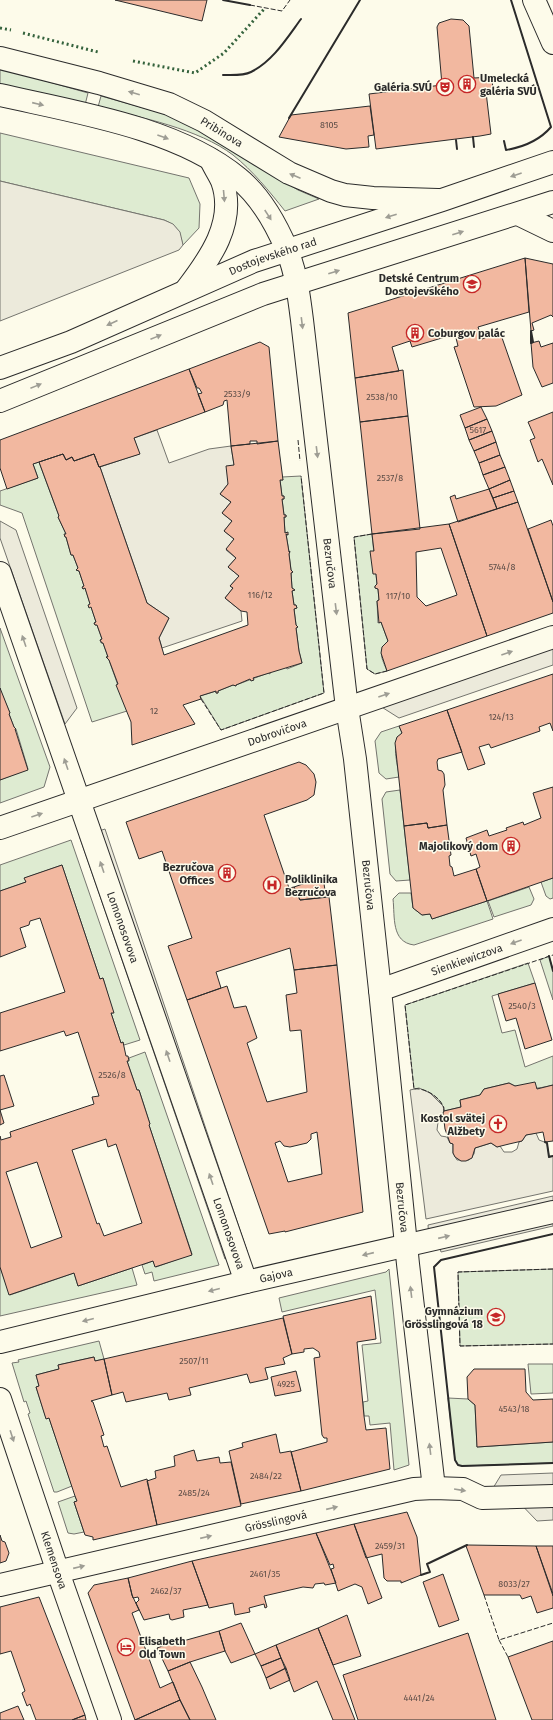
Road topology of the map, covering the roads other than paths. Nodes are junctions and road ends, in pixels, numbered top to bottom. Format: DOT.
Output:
graph roads {
  1 [pos="534,0"];
  2 [pos="548,0"];
  3 [pos="553,10"];
  4 [pos="553,43"];
  5 [pos="0,58"];
  6 [pos="0,95"];
  7 [pos="211,160"];
  8 [pos="553,162"];
  9 [pos="442,200"];
  10 [pos="553,202"];
  11 [pos="518,214"];
  12 [pos="553,231"];
  13 [pos="287,250"];
  14 [pos="297,284"];
  15 [pos="186,290"];
  16 [pos="0,368"];
  17 [pos="0,401"];
  18 [pos="0,573"];
  19 [pos="553,637"];
  20 [pos="347,708"];
  21 [pos="78,801"];
  22 [pos="0,828"];
  23 [pos="553,929"];
  24 [pos="380,990"];
  25 [pos="553,1212"];
  26 [pos="406,1246"];
  27 [pos="246,1282"];
  28 [pos="0,1342"];
  29 [pos="0,1400"];
  30 [pos="434,1488"];
  31 [pos="553,1496"];
  32 [pos="58,1572"];
  33 [pos="0,1585"];
  34 [pos="110,1720"];
  1 -- 4 [label="street"];
  2 -- 3 [label="street"];
  9 -- 5 [label="street, Pribinova, one-way"];
  6 -- 7 [label="street, one-way"];
  7 -- 13 [label="street, one-way"];
  7 -- 15 [label="street, one-way"];
  8 -- 9 [label="street, Dostojevského rad, one-way"];
  9 -- 13 [label="street, Dostojevského rad, one-way"];
  10 -- 11 [label="street"];
  11 -- 12 [label="street"];
  14 -- 11 [label="street, one-way"];
  13 -- 14 [label="street"];
  13 -- 15 [label="street, Dostojevského rad"];
  17 -- 14 [label="street, one-way"];
  14 -- 20 [label="street, Bezručova, one-way"];
  15 -- 16 [label="street, Dostojevského rad, one-way"];
  21 -- 18 [label="street, Lomonosovova, one-way"];
  20 -- 19 [label="street, Dobrovičova, one-way"];
  20 -- 21 [label="street, Dobrovičova"];
  20 -- 24 [label="street, Bezručova"];
  22 -- 21 [label="street, Dobrovičova, one-way"];
  27 -- 21 [label="street, Lomonosovova, one-way"];
  23 -- 24 [label="street, Sienkiewiczova, one-way"];
  24 -- 26 [label="street, Bezručova"];
  26 -- 25 [label="street, Gajova, one-way"];
  26 -- 27 [label="street, Gajova, one-way"];
  30 -- 26 [label="street, Bezručova, one-way"];
  27 -- 28 [label="street, Gajova, one-way"];
  29 -- 32 [label="street, Klemensova, one-way"];
  30 -- 31 [label="street, Grösslingová, one-way"];
  32 -- 30 [label="street, Grösslingová, one-way"];
  32 -- 33 [label="street, Grösslingová"];
  32 -- 34 [label="street, Klemensova"];
}
